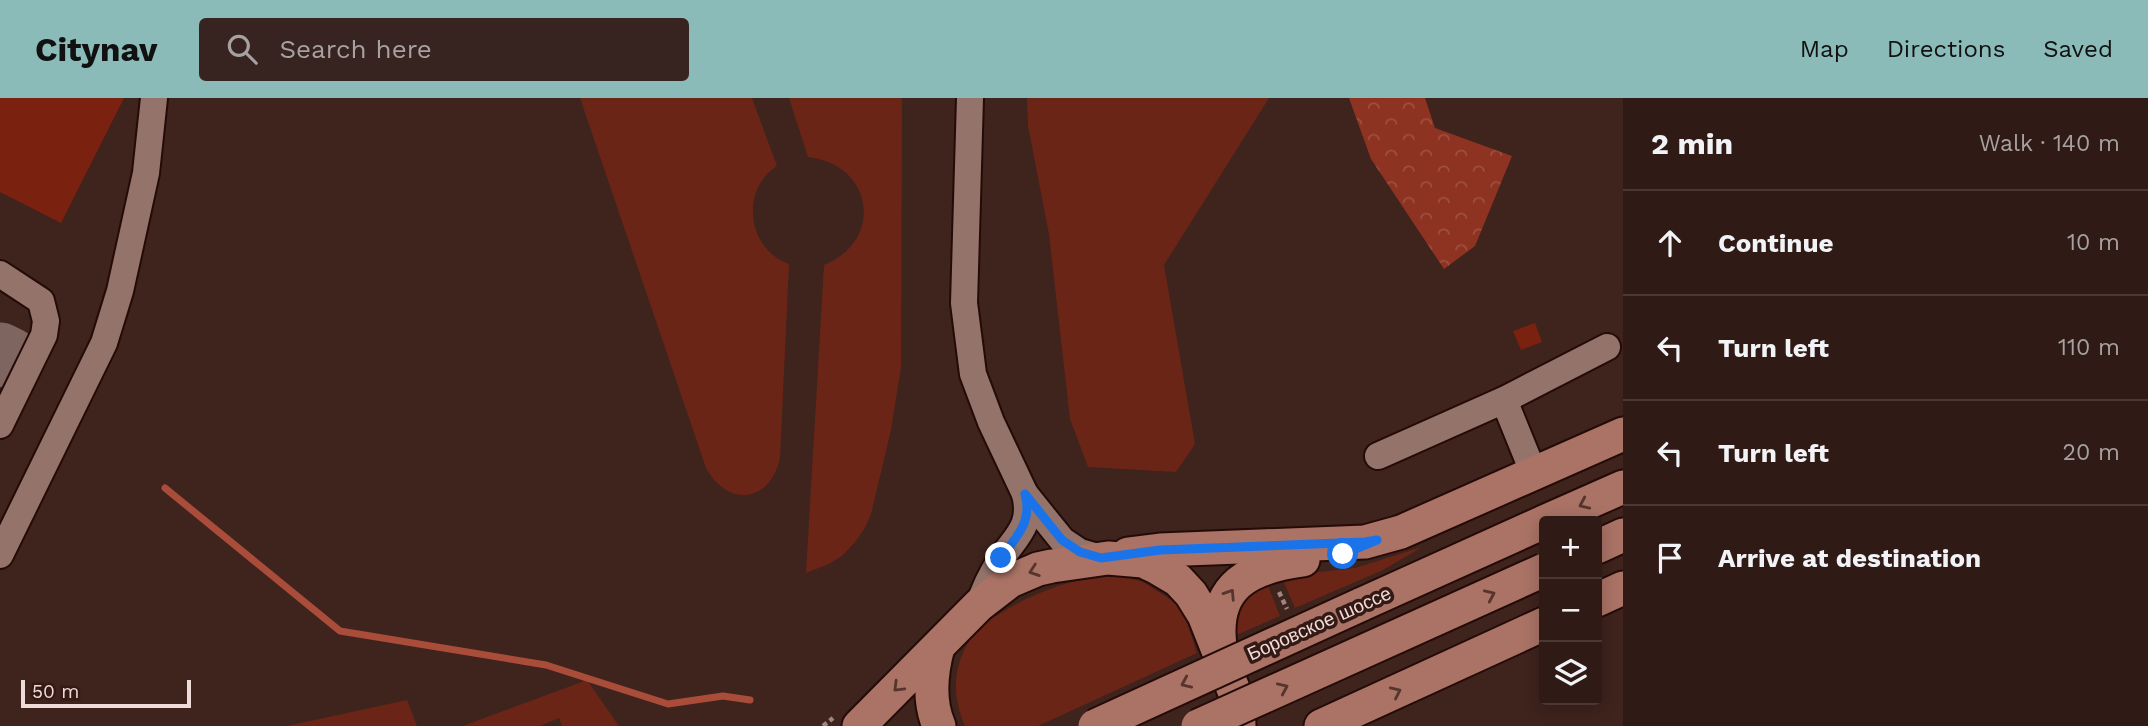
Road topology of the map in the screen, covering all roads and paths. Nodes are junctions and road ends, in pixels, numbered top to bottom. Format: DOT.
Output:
graph roads {
  1 [pos="154,98"];
  2 [pos="970,98"];
  3 [pos="0,274"];
  4 [pos="1607,347"];
  5 [pos="1504,400"];
  6 [pos="0,425"];
  7 [pos="1623,433"];
  8 [pos="1378,456"];
  9 [pos="1534,474"];
  10 [pos="1623,487"];
  11 [pos="1025,494"];
  12 [pos="1558,516"];
  13 [pos="1539,525"];
  14 [pos="1623,535"];
  15 [pos="1377,540"];
  16 [pos="1602,545"];
  17 [pos="0,555"];
  18 [pos="1104,558"];
  19 [pos="1539,572"];
  20 [pos="1623,588"];
  21 [pos="1602,598"];
  22 [pos="979,605"];
  23 [pos="1539,626"];
  24 [pos="938,647"];
  25 [pos="1222,659"];
  26 [pos="1242,718"];
  27 [pos="1328,724"];
  28 [pos="859,726"];
  29 [pos="939,726"];
  30 [pos="1094,726"];
  31 [pos="1198,726"];
  1 -- 17 [label="street"];
  2 -- 11 [label="street"];
  3 -- 6 [label="street"];
  4 -- 5 [label="street"];
  5 -- 8 [label="street"];
  5 -- 9 [label="street"];
  7 -- 9 [label="main road"];
  9 -- 15 [label="main road"];
  10 -- 12 [label="main road, Боровское шоссе, one-way"];
  11 -- 18 [label="street"];
  11 -- 22 [label="street"];
  13 -- 30 [label="main road, Боровское шоссе, one-way, bridge"];
  14 -- 16 [label="main road"];
  15 -- 18 [label="main road"];
  25 -- 15 [label="main road, one-way"];
  18 -- 22 [label="main road, one-way"];
  18 -- 25 [label="main road"];
  31 -- 19 [label="main road, one-way, bridge"];
  20 -- 21 [label="main road"];
  22 -- 24 [label="main road"];
  27 -- 23 [label="main road, one-way"];
  24 -- 28 [label="main road, one-way"];
  24 -- 29 [label="main road"];
  25 -- 26 [label="main road"];
}
